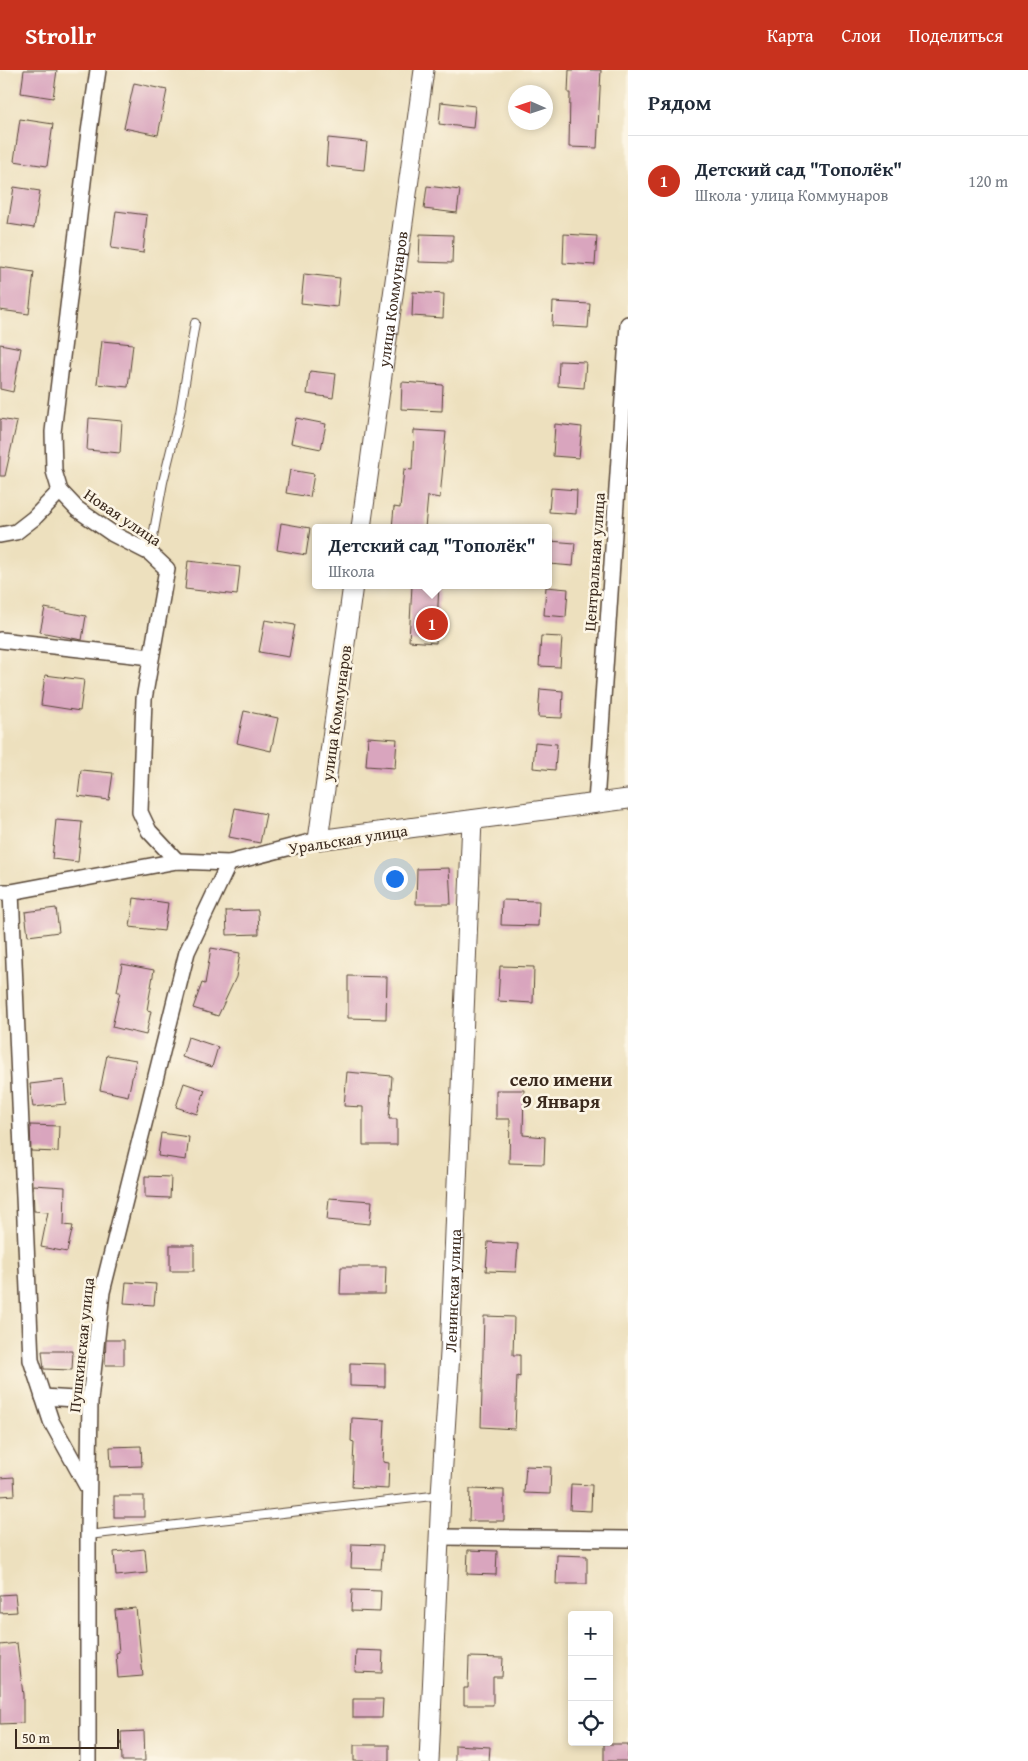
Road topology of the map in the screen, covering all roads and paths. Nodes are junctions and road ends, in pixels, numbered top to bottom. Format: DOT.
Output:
graph roads {
  1 [pos="98,70"];
  2 [pos="424,70"];
  3 [pos="195,323"];
  4 [pos="628,324"];
  5 [pos="60,491"];
  6 [pos="362,524"];
  7 [pos="0,535"];
  8 [pos="150,553"];
  9 [pos="352,589"];
  10 [pos="0,640"];
  11 [pos="151,657"];
  12 [pos="628,799"];
  13 [pos="596,803"];
  14 [pos="472,820"];
  15 [pos="318,840"];
  16 [pos="177,861"];
  17 [pos="229,863"];
  18 [pos="5,892"];
  19 [pos="43,1397"];
  20 [pos="90,1400"];
  21 [pos="88,1490"];
  22 [pos="441,1495"];
  23 [pos="88,1535"];
  24 [pos="439,1537"];
  25 [pos="628,1539"];
  26 [pos="88,1761"];
  27 [pos="429,1761"];
  1 -- 5 [label="street, Новая улица"];
  2 -- 6 [label="street, улица Коммунаров"];
  3 -- 8 [label="lane"];
  4 -- 13 [label="street, Центральная улица"];
  5 -- 7 [label="street"];
  5 -- 8 [label="street, Новая улица"];
  8 -- 11 [label="street, Новая улица"];
  9 -- 15 [label="street, улица Коммунаров"];
  10 -- 11 [label="street"];
  11 -- 16 [label="street, Новая улица"];
  12 -- 13 [label="street, Уральская улица"];
  13 -- 14 [label="street, Уральская улица"];
  14 -- 15 [label="street, Уральская улица"];
  14 -- 22 [label="street, Ленинская улица"];
  15 -- 17 [label="street, Уральская улица"];
  16 -- 17 [label="street, Уральская улица"];
  16 -- 18 [label="street, Уральская улица"];
  17 -- 20 [label="street, Пушкинская улица"];
  18 -- 19 [label="street"];
  19 -- 20 [label="street"];
  19 -- 21 [label="street"];
  20 -- 21 [label="street, Пушкинская улица"];
  21 -- 23 [label="street, Пушкинская улица"];
  22 -- 23 [label="lane"];
  22 -- 24 [label="street, Ленинская улица"];
  23 -- 26 [label="street, Пушкинская улица"];
  24 -- 25 [label="street"];
  24 -- 27 [label="street, Ленинская улица"];
}
